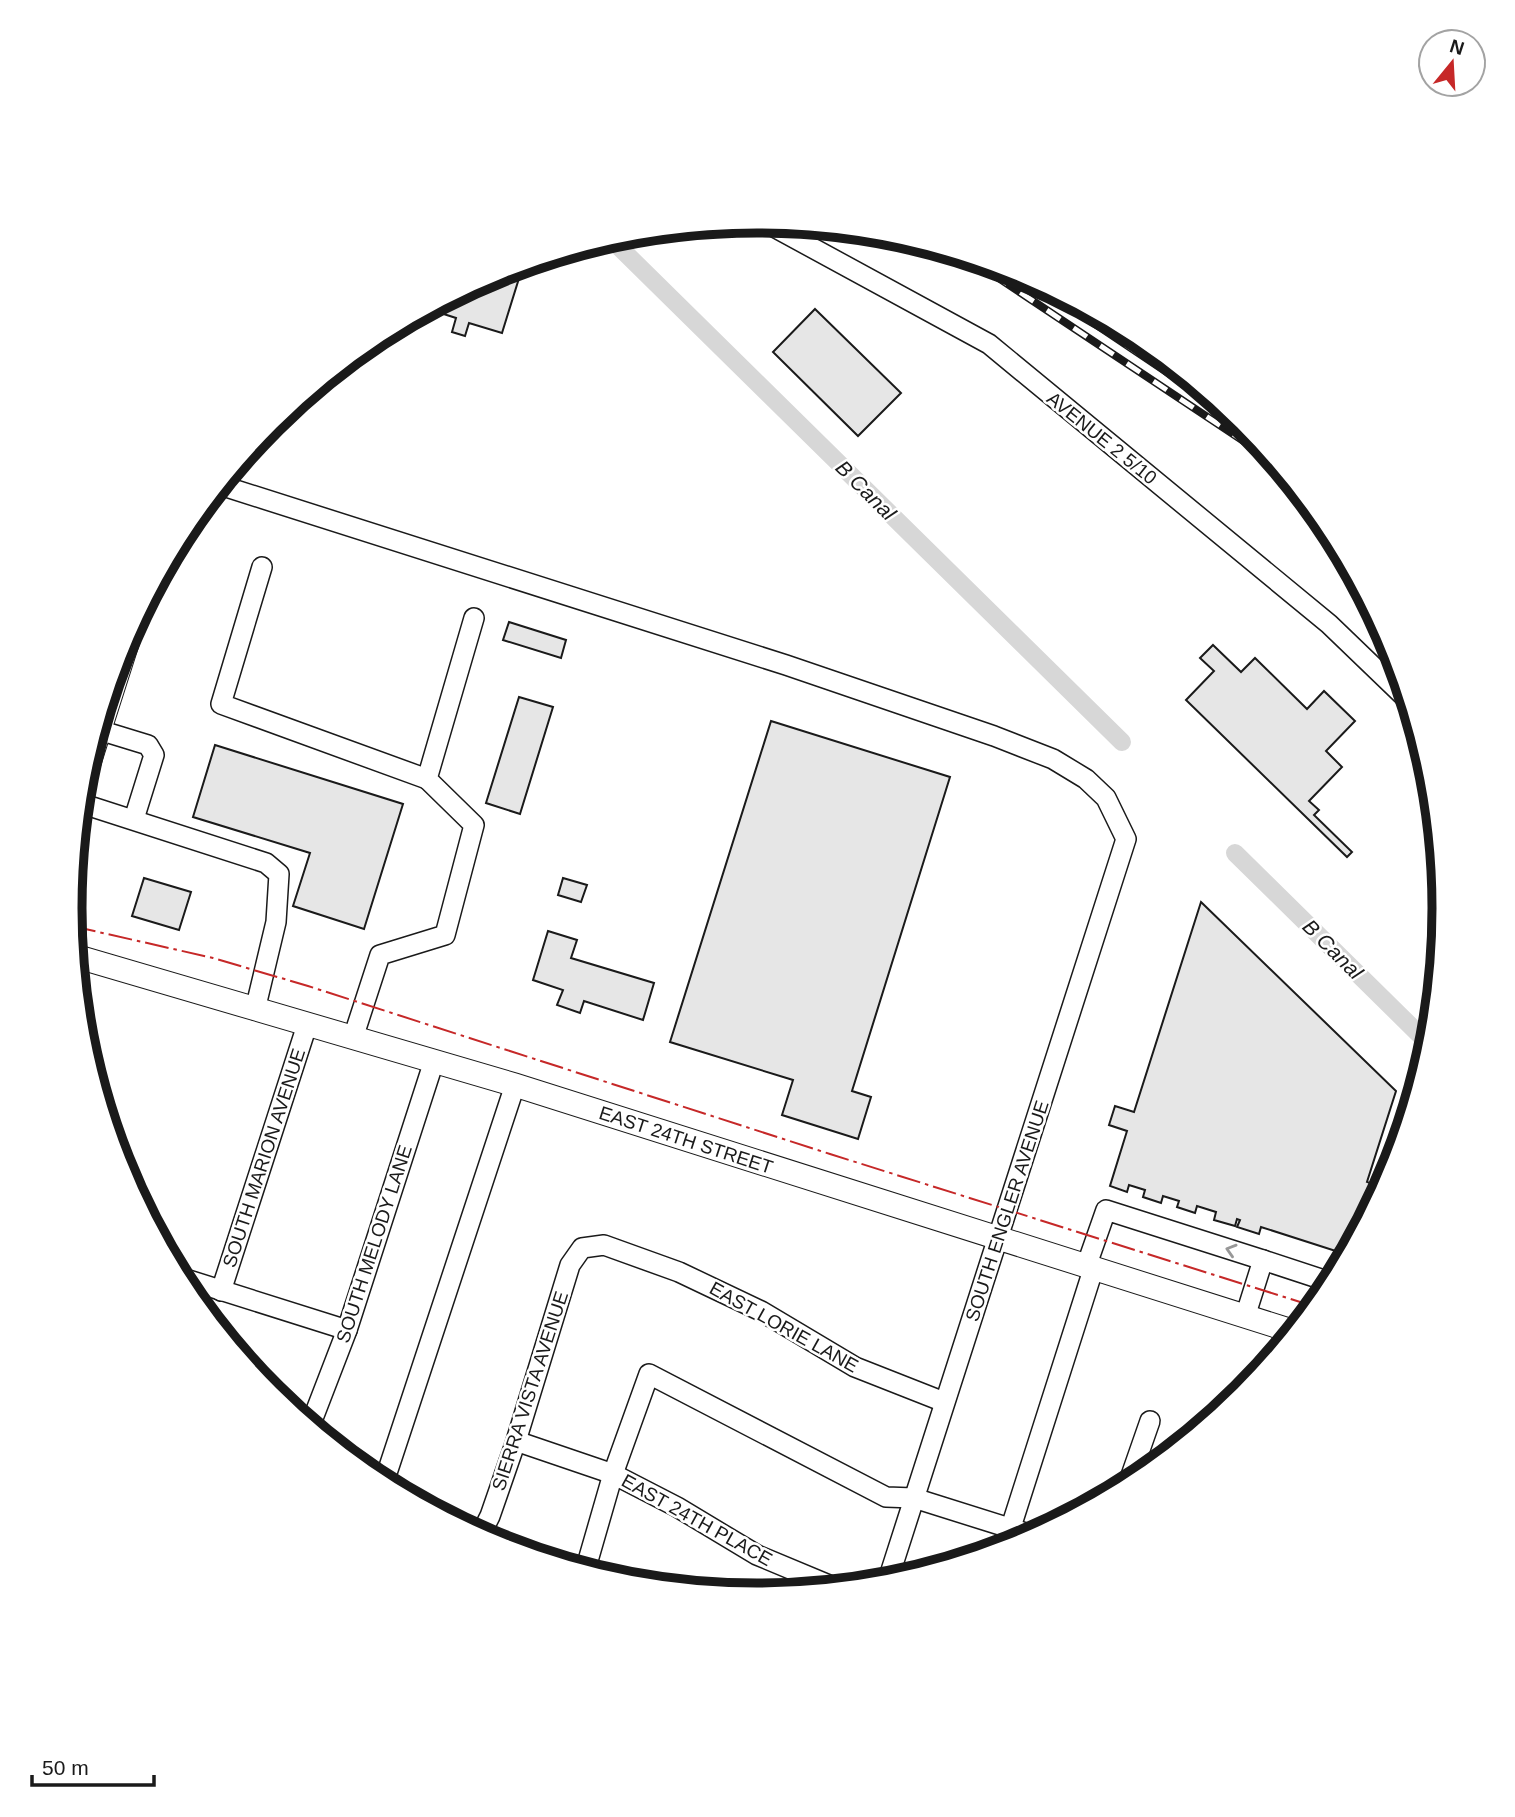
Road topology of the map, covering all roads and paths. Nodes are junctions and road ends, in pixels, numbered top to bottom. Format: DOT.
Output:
graph roads {
  1 [pos="786,234"];
  2 [pos="229,488"];
  3 [pos="262,567"];
  4 [pos="474,618"];
  5 [pos="1396,689"];
  6 [pos="109,721"];
  7 [pos="427,779"];
  8 [pos="90,806"];
  9 [pos="134,819"];
  10 [pos="85,959"];
  11 [pos="255,1010"];
  12 [pos="307,1025"];
  13 [pos="353,1038"];
  14 [pos="434,1061"];
  15 [pos="515,1085"];
  16 [pos="999,1239"];
  17 [pos="582,1248"];
  18 [pos="1263,1259"];
  19 [pos="1089,1268"];
  20 [pos="1322,1279"];
  21 [pos="195,1283"];
  22 [pos="221,1291"];
  23 [pos="1245,1317"];
  24 [pos="1285,1329"];
  25 [pos="347,1330"];
  26 [pos="944,1402"];
  27 [pos="313,1417"];
  28 [pos="1150,1421"];
  29 [pos="516,1441"];
  30 [pos="1133,1470"];
  31 [pos="387,1473"];
  32 [pos="613,1474"];
  33 [pos="914,1498"];
  34 [pos="485,1526"];
  35 [pos="1011,1529"];
  36 [pos="1018,1531"];
  37 [pos="1009,1535"];
  38 [pos="588,1562"];
  39 [pos="891,1571"];
  40 [pos="818,1581"];
  1 -- 5 [label="street, AVENUE 2 5/10"];
  2 -- 16 [label="street, SOUTH ENGLER AVENUE"];
  3 -- 7 [label="street"];
  4 -- 7 [label="street"];
  6 -- 9 [label="street"];
  7 -- 13 [label="street"];
  8 -- 9 [label="street"];
  9 -- 11 [label="street"];
  10 -- 11 [label="main road, EAST 24TH STREET"];
  11 -- 12 [label="main road, EAST 24TH STREET"];
  12 -- 13 [label="main road, EAST 24TH STREET"];
  12 -- 22 [label="street, SOUTH MARION AVENUE"];
  13 -- 14 [label="main road, EAST 24TH STREET"];
  14 -- 15 [label="main road, EAST 24TH STREET"];
  14 -- 25 [label="street, SOUTH MELODY LANE"];
  15 -- 16 [label="main road, EAST 24TH STREET"];
  15 -- 31 [label="street"];
  16 -- 19 [label="main road, EAST 24TH STREET"];
  16 -- 26 [label="street, SOUTH ENGLER AVENUE"];
  17 -- 26 [label="street, EAST LORIE LANE"];
  17 -- 29 [label="street, SIERRA VISTA AVENUE"];
  18 -- 19 [label="street, one-way"];
  18 -- 20 [label="street"];
  18 -- 23 [label="street"];
  19 -- 23 [label="main road, EAST 24TH STREET"];
  19 -- 35 [label="street"];
  21 -- 22 [label="street"];
  22 -- 25 [label="street"];
  23 -- 24 [label="main road, EAST 24TH STREET"];
  25 -- 27 [label="street, SOUTH MELODY LANE"];
  26 -- 33 [label="street, SOUTH ENGLER AVENUE"];
  28 -- 30 [label="street"];
  29 -- 32 [label="street, EAST 24TH PLACE"];
  29 -- 34 [label="street, SIERRA VISTA AVENUE"];
  32 -- 33 [label="street"];
  32 -- 38 [label="street"];
  32 -- 40 [label="street, EAST 24TH PLACE"];
  33 -- 35 [label="street"];
  33 -- 39 [label="street, SOUTH ENGLER AVENUE"];
  35 -- 36 [label="street"];
  35 -- 37 [label="street"];
}
